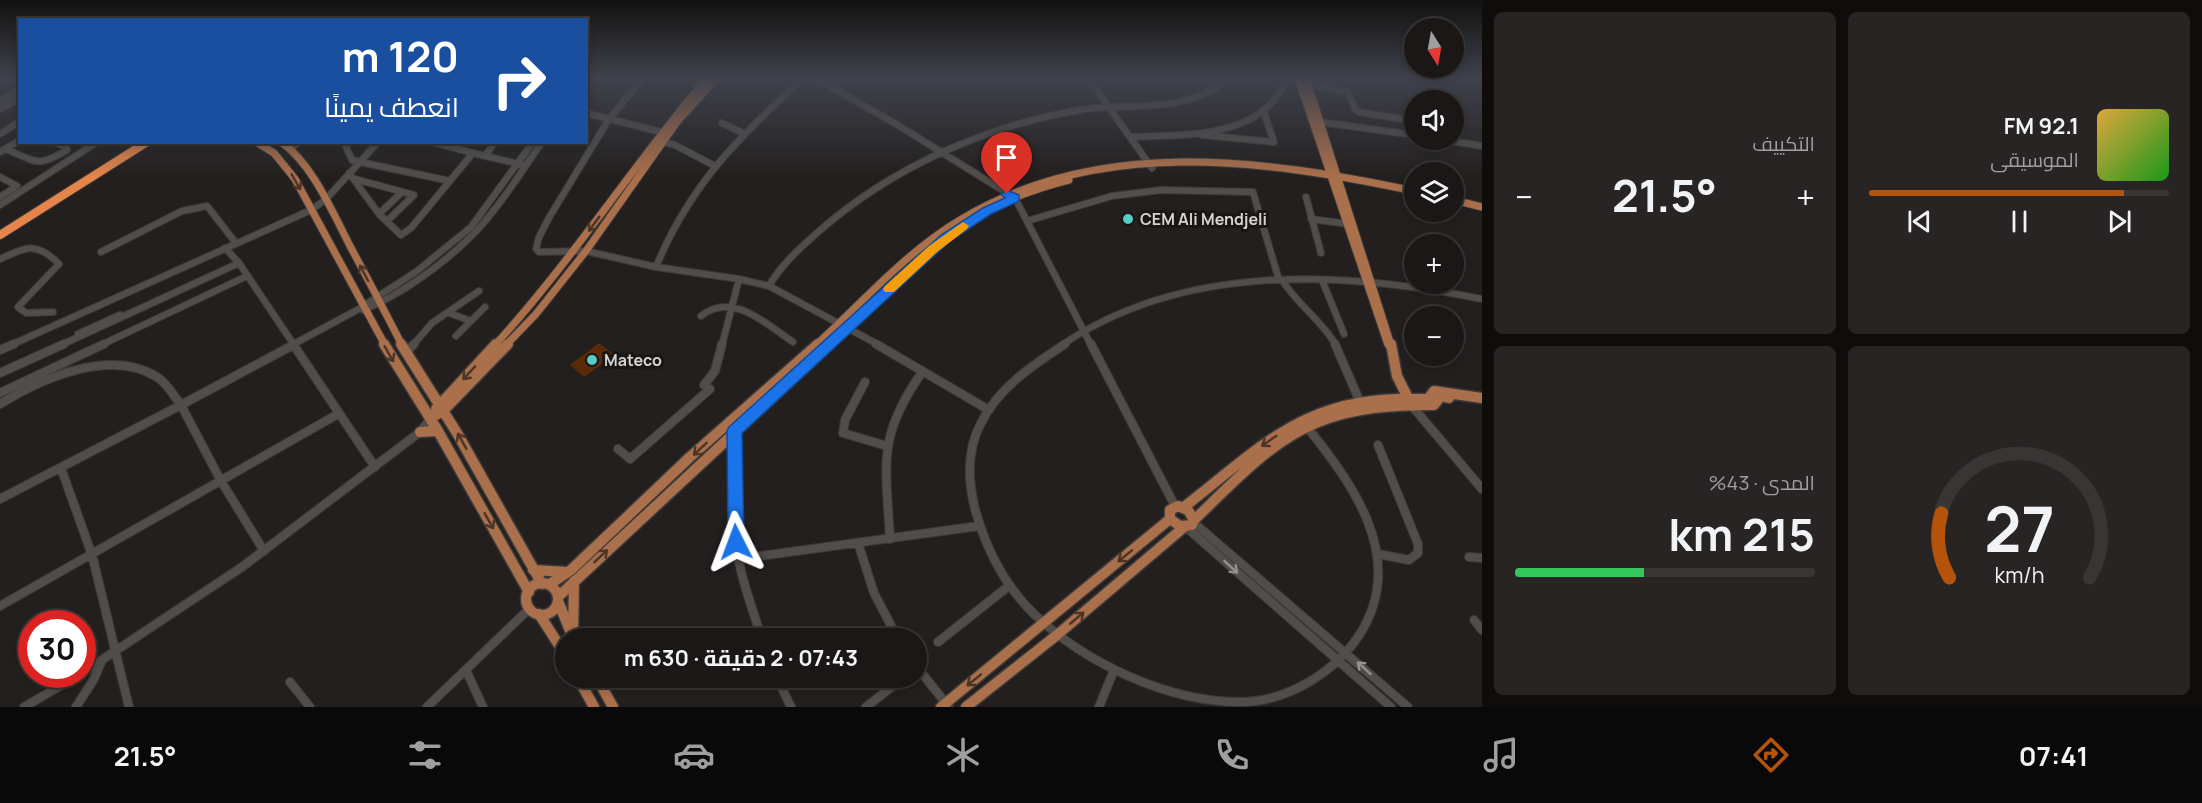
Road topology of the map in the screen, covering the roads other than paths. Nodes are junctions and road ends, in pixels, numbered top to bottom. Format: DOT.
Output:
graph roads {
  1 [pos="616,111"];
  2 [pos="681,111"];
  3 [pos="684,111"];
  4 [pos="767,111"];
  5 [pos="872,111"];
  6 [pos="1078,111"];
  7 [pos="1112,111"];
  8 [pos="1261,111"];
  9 [pos="1263,111"];
  10 [pos="1312,111"];
  11 [pos="1314,111"];
  12 [pos="1358,111"];
  13 [pos="588,114"];
  14 [pos="1404,119"];
  15 [pos="609,120"];
  16 [pos="1316,121"];
  17 [pos="18,122"];
  18 [pos="722,123"];
  19 [pos="661,132"];
  20 [pos="743,133"];
  21 [pos="0,134"];
  22 [pos="1197,134"];
  23 [pos="1404,134"];
  24 [pos="1131,137"];
  25 [pos="18,141"];
  26 [pos="663,142"];
  27 [pos="1464,143"];
  28 [pos="59,144"];
  29 [pos="94,144"];
  30 [pos="136,144"];
  31 [pos="144,144"];
  32 [pos="260,144"];
  33 [pos="283,144"];
  34 [pos="345,144"];
  35 [pos="376,144"];
  36 [pos="439,144"];
  37 [pos="462,144"];
  38 [pos="494,144"];
  39 [pos="532,144"];
  40 [pos="540,144"];
  41 [pos="1482,146"];
  42 [pos="458,149"];
  43 [pos="3,150"];
  44 [pos="941,152"];
  45 [pos="473,153"];
  46 [pos="485,156"];
  47 [pos="360,162"];
  48 [pos="523,165"];
  49 [pos="1151,165"];
  50 [pos="715,166"];
  51 [pos="349,173"];
  52 [pos="0,177"];
  53 [pos="1336,178"];
  54 [pos="355,179"];
  55 [pos="450,181"];
  56 [pos="1404,189"];
  57 [pos="402,192"];
  58 [pos="1404,194"];
  59 [pos="1011,196"];
  60 [pos="0,197"];
  61 [pos="1306,197"];
  62 [pos="325,200"];
  63 [pos="1464,204"];
  64 [pos="0,205"];
  65 [pos="1482,209"];
  66 [pos="311,210"];
  67 [pos="379,214"];
  68 [pos="1311,219"];
  69 [pos="387,221"];
  70 [pos="1027,221"];
  71 [pos="1348,224"];
  72 [pos="0,230"];
  73 [pos="0,235"];
  74 [pos="236,243"];
  75 [pos="225,248"];
  76 [pos="586,251"];
  77 [pos="101,252"];
  78 [pos="573,253"];
  79 [pos="1321,253"];
  80 [pos="0,259"];
  81 [pos="237,262"];
  82 [pos="656,267"];
  83 [pos="247,276"];
  84 [pos="739,279"];
  85 [pos="1280,280"];
  86 [pos="1322,280"];
  87 [pos="1370,282"];
  88 [pos="769,286"];
  89 [pos="479,291"];
  90 [pos="1482,299"];
  91 [pos="379,300"];
  92 [pos="732,306"];
  93 [pos="485,307"];
  94 [pos="362,309"];
  95 [pos="53,312"];
  96 [pos="449,313"];
  97 [pos="701,316"];
  98 [pos="471,321"];
  99 [pos="111,324"];
  100 [pos="844,325"];
  101 [pos="1084,329"];
  102 [pos="1344,334"];
  103 [pos="456,336"];
  104 [pos="118,337"];
  105 [pos="793,342"];
  106 [pos="293,346"];
  107 [pos="0,350"];
  108 [pos="406,353"];
  109 [pos="33,357"];
  110 [pos="923,371"];
  111 [pos="42,373"];
  112 [pos="0,374"];
  113 [pos="865,382"];
  114 [pos="28,384"];
  115 [pos="5,392"];
  116 [pos="1482,398"];
  117 [pos="1360,402"];
  118 [pos="1409,402"];
  119 [pos="1482,403"];
  120 [pos="0,404"];
  121 [pos="181,405"];
  122 [pos="441,408"];
  123 [pos="989,410"];
  124 [pos="338,414"];
  125 [pos="431,418"];
  126 [pos="730,420"];
  127 [pos="1307,427"];
  128 [pos="438,431"];
  129 [pos="734,431"];
  130 [pos="420,432"];
  131 [pos="887,446"];
  132 [pos="1378,446"];
  133 [pos="618,449"];
  134 [pos="375,466"];
  135 [pos="61,468"];
  136 [pos="221,481"];
  137 [pos="1482,489"];
  138 [pos="0,498"];
  139 [pos="1179,507"];
  140 [pos="1170,519"];
  141 [pos="1189,525"];
  142 [pos="978,526"];
  143 [pos="890,539"];
  144 [pos="858,543"];
  145 [pos="264,551"];
  146 [pos="1378,554"];
  147 [pos="92,555"];
  148 [pos="1469,557"];
  149 [pos="1482,558"];
  150 [pos="738,560"];
  151 [pos="533,570"];
  152 [pos="571,577"];
  153 [pos="546,584"];
  154 [pos="1010,585"];
  155 [pos="529,592"];
  156 [pos="558,599"];
  157 [pos="0,606"];
  158 [pos="529,609"];
  159 [pos="539,614"];
  160 [pos="1474,620"];
  161 [pos="1044,623"];
  162 [pos="569,628"];
  163 [pos="574,628"];
  164 [pos="758,628"];
  165 [pos="890,628"];
  166 [pos="1482,630"];
  167 [pos="1058,635"];
  168 [pos="555,639"];
  169 [pos="938,642"];
  170 [pos="116,651"];
  171 [pos="1347,653"];
  172 [pos="102,660"];
  173 [pos="1338,662"];
  174 [pos="96,664"];
  175 [pos="466,670"];
  176 [pos="1114,670"];
  177 [pos="927,680"];
  178 [pos="290,682"];
  179 [pos="57,688"];
  180 [pos="584,688"];
  181 [pos="603,688"];
  182 [pos="782,688"];
  183 [pos="890,688"];
  184 [pos="1243,705"];
  185 [pos="946,706"];
  186 [pos="24,707"];
  187 [pos="76,707"];
  188 [pos="129,707"];
  189 [pos="310,707"];
  190 [pos="427,707"];
  191 [pos="483,707"];
  192 [pos="594,707"];
  193 [pos="613,707"];
  194 [pos="791,707"];
  195 [pos="866,707"];
  196 [pos="966,707"];
  197 [pos="1099,707"];
  198 [pos="1391,707"];
  199 [pos="1408,707"];
  1 -- 15 [label="street"];
  2 -- 19 [label="main road"];
  3 -- 26 [label="main road"];
  4 -- 20 [label="street"];
  5 -- 44 [label="street"];
  6 -- 44 [label="street"];
  7 -- 24 [label="street"];
  8 -- 22 [label="street"];
  9 -- 22 [label="street"];
  10 -- 16 [label="main road"];
  11 -- 16 [label="main road"];
  12 -- 14 [label="street"];
  13 -- 15 [label="street"];
  15 -- 19 [label="street"];
  15 -- 78 [label="street"];
  16 -- 23 [label="street"];
  16 -- 53 [label="main road"];
  17 -- 21 [label="street"];
  18 -- 20 [label="street"];
  19 -- 78 [label="main road, one-way"];
  20 -- 50 [label="street"];
  22 -- 24 [label="street"];
  24 -- 49 [label="street"];
  25 -- 43 [label="street"];
  26 -- 50 [label="street"];
  26 -- 76 [label="main road"];
  27 -- 41 [label="street"];
  28 -- 43 [label="street"];
  29 -- 64 [label="street"];
  30 -- 72 [label="highway"];
  31 -- 73 [label="highway"];
  32 -- 66 [label="main road, one-way"];
  33 -- 62 [label="main road"];
  34 -- 47 [label="street"];
  35 -- 47 [label="street"];
  36 -- 42 [label="street"];
  37 -- 42 [label="street"];
  38 -- 46 [label="street"];
  39 -- 48 [label="street"];
  40 -- 48 [label="street"];
  42 -- 45 [label="street"];
  44 -- 59 [label="street"];
  44 -- 88 [label="street"];
  45 -- 46 [label="street"];
  45 -- 55 [label="street"];
  46 -- 48 [label="street"];
  47 -- 51 [label="street"];
  47 -- 55 [label="street"];
  48 -- 91 [label="street"];
  49 -- 53 [label="main road"];
  49 -- 59 [label="main road"];
  50 -- 82 [label="street"];
  51 -- 54 [label="street"];
  51 -- 62 [label="street"];
  52 -- 60 [label="street"];
  53 -- 56 [label="main road"];
  53 -- 58 [label="main road"];
  53 -- 71 [label="main road"];
  53 -- 87 [label="main road"];
  54 -- 57 [label="street"];
  54 -- 67 [label="street"];
  55 -- 69 [label="street"];
  57 -- 67 [label="street"];
  57 -- 69 [label="street"];
  59 -- 70 [label="street"];
  59 -- 100 [label="main road"];
  61 -- 68 [label="street"];
  62 -- 66 [label="street"];
  91 -- 62 [label="main road, one-way"];
  63 -- 65 [label="main road"];
  66 -- 74 [label="street"];
  66 -- 94 [label="main road"];
  67 -- 69 [label="street"];
  68 -- 71 [label="street"];
  68 -- 79 [label="street"];
  70 -- 85 [label="street"];
  70 -- 101 [label="street"];
  71 -- 87 [label="main road"];
  74 -- 75 [label="street"];
  74 -- 77 [label="street"];
  75 -- 81 [label="street"];
  75 -- 107 [label="street"];
  76 -- 78 [label="street"];
  76 -- 82 [label="street"];
  76 -- 122 [label="main road"];
  78 -- 122 [label="main road, one-way"];
  80 -- 95 [label="street"];
  81 -- 83 [label="street"];
  81 -- 99 [label="street"];
  81 -- 109 [label="street"];
  82 -- 84 [label="street"];
  83 -- 104 [label="street"];
  83 -- 106 [label="street"];
  84 -- 88 [label="street"];
  84 -- 92 [label="street"];
  85 -- 86 [label="street"];
  85 -- 101 [label="street"];
  85 -- 117 [label="street"];
  86 -- 87 [label="street"];
  86 -- 102 [label="street"];
  87 -- 90 [label="street"];
  87 -- 118 [label="main road"];
  88 -- 100 [label="street"];
  89 -- 96 [label="street"];
  91 -- 94 [label="street"];
  91 -- 108 [label="main road"];
  92 -- 97 [label="street"];
  92 -- 105 [label="street"];
  92 -- 133 [label="street"];
  93 -- 98 [label="street"];
  94 -- 106 [label="street"];
  94 -- 125 [label="main road, one-way"];
  96 -- 98 [label="street"];
  96 -- 108 [label="street"];
  98 -- 103 [label="street"];
  99 -- 104 [label="street"];
  99 -- 109 [label="street"];
  100 -- 110 [label="street"];
  100 -- 126 [label="main road"];
  100 -- 129 [label="main road"];
  101 -- 123 [label="street"];
  101 -- 139 [label="street"];
  104 -- 111 [label="street"];
  106 -- 121 [label="street"];
  106 -- 124 [label="street"];
  108 -- 122 [label="main road"];
  109 -- 111 [label="street"];
  109 -- 112 [label="street"];
  110 -- 123 [label="street"];
  110 -- 131 [label="street"];
  111 -- 114 [label="street"];
  113 -- 131 [label="street"];
  114 -- 115 [label="street"];
  114 -- 121 [label="street"];
  115 -- 120 [label="street"];
  116 -- 118 [label="main road"];
  117 -- 118 [label="main road"];
  117 -- 139 [label="main road, one-way"];
  118 -- 119 [label="main road"];
  118 -- 127 [label="main road"];
  118 -- 137 [label="street"];
  121 -- 135 [label="street"];
  121 -- 136 [label="street"];
  122 -- 125 [label="main road"];
  151 -- 122 [label="main road, one-way"];
  123 -- 142 [label="street"];
  124 -- 134 [label="street"];
  124 -- 136 [label="street"];
  125 -- 128 [label="main road"];
  125 -- 130 [label="street"];
  126 -- 129 [label="street"];
  126 -- 152 [label="main road, one-way"];
  127 -- 141 [label="main road"];
  127 -- 146 [label="street"];
  128 -- 130 [label="main road"];
  128 -- 155 [label="main road, one-way"];
  129 -- 150 [label="street"];
  152 -- 129 [label="main road, one-way"];
  130 -- 134 [label="street"];
  131 -- 143 [label="street"];
  132 -- 146 [label="street"];
  134 -- 145 [label="street"];
  135 -- 138 [label="street"];
  135 -- 147 [label="street"];
  136 -- 145 [label="street"];
  136 -- 147 [label="street"];
  139 -- 140 [label="main road"];
  139 -- 141 [label="main road"];
  140 -- 141 [label="main road"];
  140 -- 161 [label="main road, one-way"];
  167 -- 141 [label="main road, one-way"];
  141 -- 171 [label="street"];
  141 -- 173 [label="street, one-way"];
  142 -- 143 [label="street"];
  142 -- 154 [label="street"];
  143 -- 144 [label="street"];
  144 -- 150 [label="street"];
  144 -- 165 [label="street"];
  145 -- 170 [label="street"];
  146 -- 171 [label="street"];
  147 -- 157 [label="street"];
  147 -- 170 [label="street"];
  148 -- 149 [label="street"];
  150 -- 164 [label="street"];
  151 -- 152 [label="main road"];
  151 -- 153 [label="main road"];
  152 -- 153 [label="main road"];
  152 -- 156 [label="main road"];
  152 -- 163 [label="main road"];
  153 -- 155 [label="main road"];
  153 -- 156 [label="main road"];
  154 -- 161 [label="street"];
  154 -- 169 [label="street"];
  155 -- 158 [label="main road"];
  156 -- 159 [label="main road"];
  156 -- 162 [label="main road"];
  158 -- 159 [label="main road"];
  158 -- 175 [label="street"];
  159 -- 168 [label="main road"];
  160 -- 166 [label="street"];
  161 -- 167 [label="street"];
  161 -- 185 [label="main road, one-way"];
  167 -- 176 [label="street"];
  167 -- 196 [label="main road"];
  170 -- 172 [label="street"];
  170 -- 188 [label="street"];
  171 -- 173 [label="street"];
  199 -- 171 [label="street, one-way"];
  172 -- 174 [label="street"];
  172 -- 187 [label="street"];
  173 -- 184 [label="street"];
  173 -- 198 [label="street"];
  175 -- 190 [label="street"];
  175 -- 191 [label="street"];
  176 -- 184 [label="street"];
  176 -- 197 [label="street"];
  177 -- 185 [label="street"];
  178 -- 189 [label="street"];
  179 -- 186 [label="street"];
  180 -- 192 [label="main road"];
  181 -- 193 [label="main road"];
  182 -- 194 [label="street"];
  183 -- 195 [label="street"];
}
